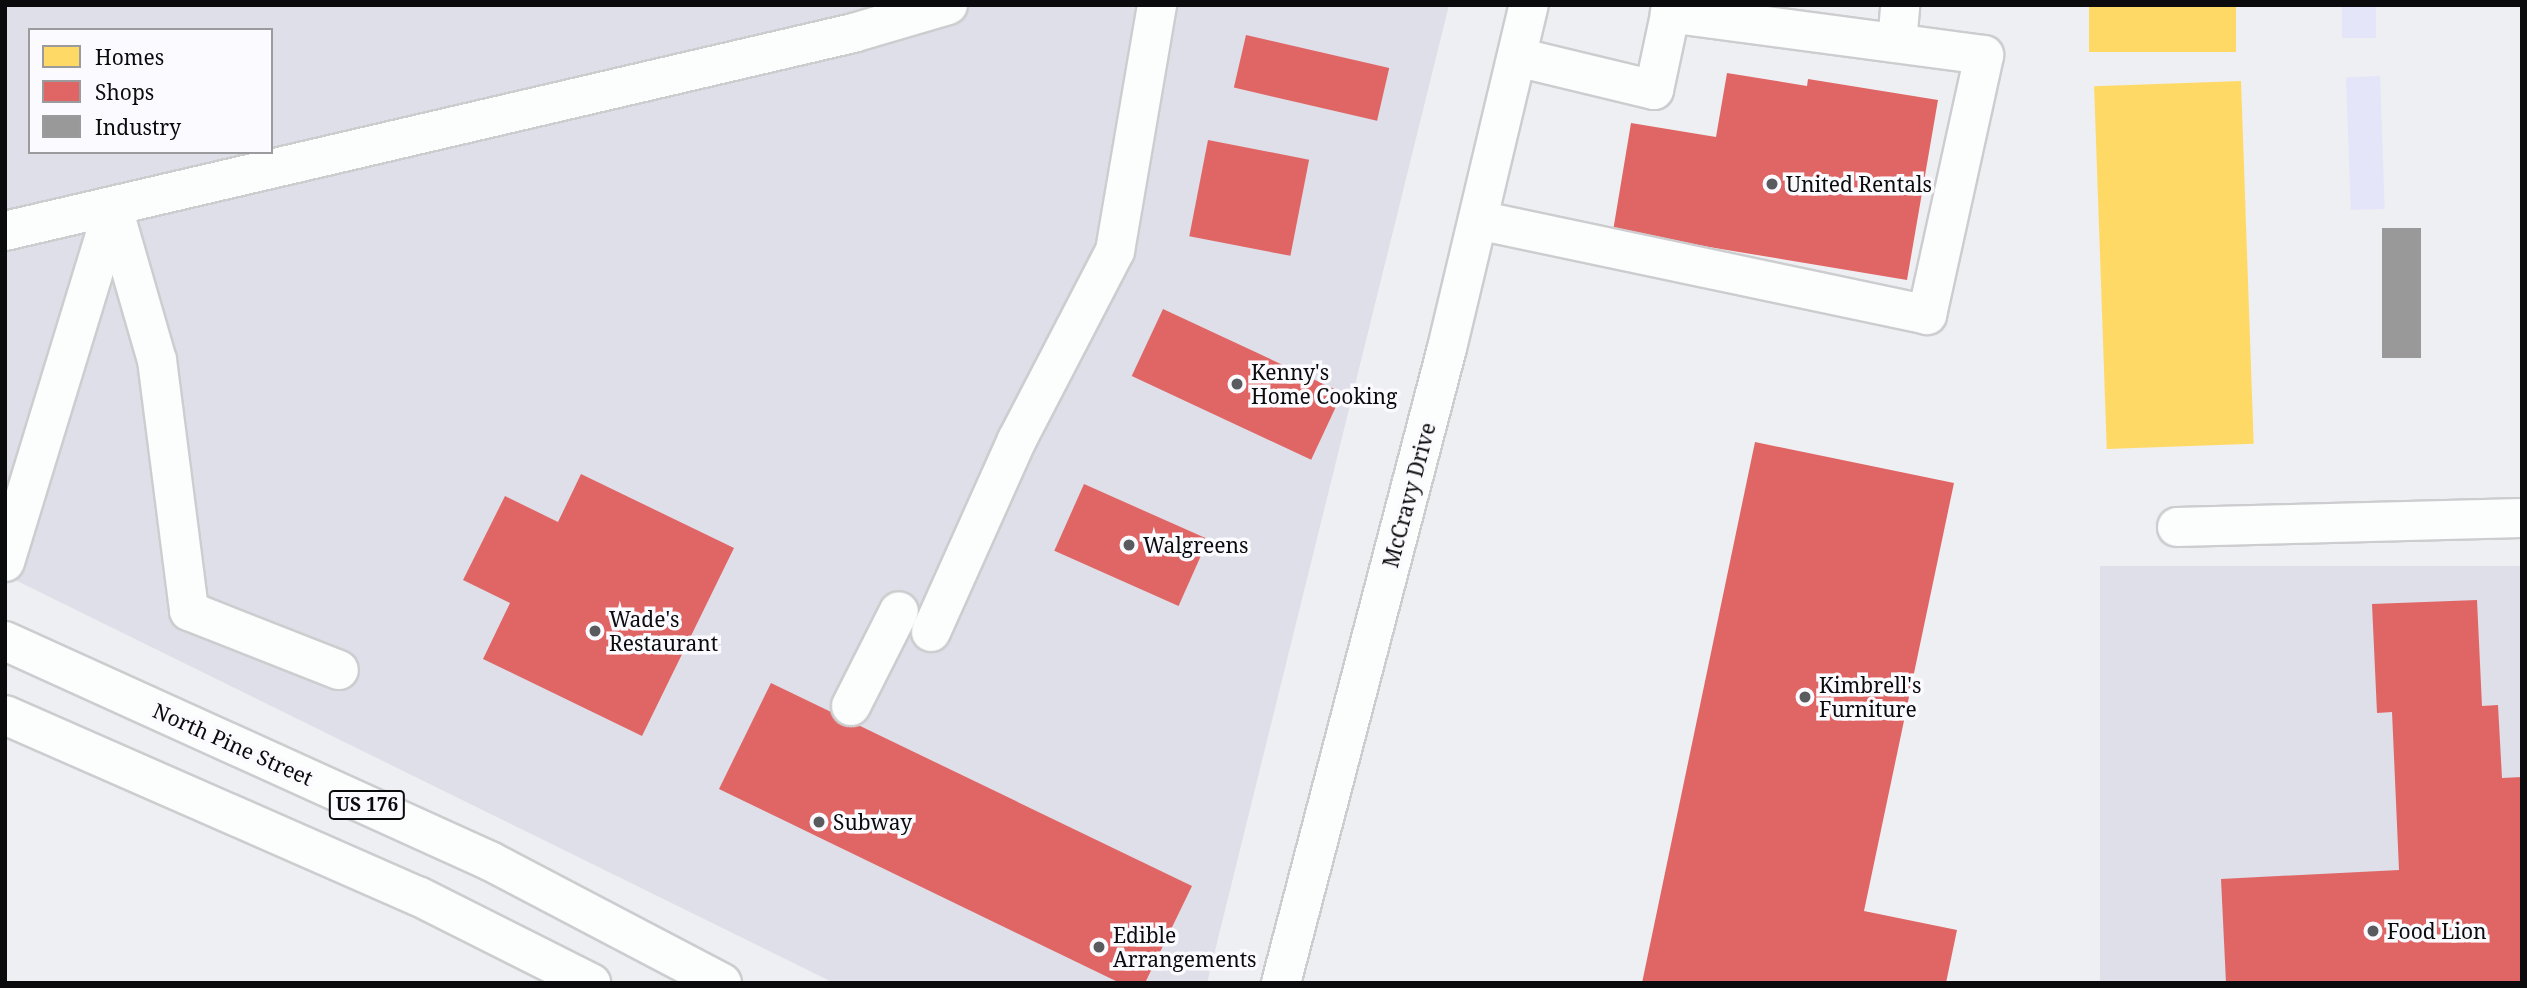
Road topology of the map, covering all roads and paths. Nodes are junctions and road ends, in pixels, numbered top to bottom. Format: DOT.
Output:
graph roads {
  1 [pos="948,5"];
  2 [pos="1157,5"];
  3 [pos="1530,5"];
  4 [pos="1900,5"];
  5 [pos="1671,9"];
  6 [pos="1897,43"];
  7 [pos="1517,57"];
  8 [pos="113,208"];
  9 [pos="1478,220"];
  10 [pos="5,232"];
  11 [pos="2522,518"];
  12 [pos="2177,527"];
  13 [pos="5,562"];
  14 [pos="899,611"];
  15 [pos="931,632"];
  16 [pos="5,641"];
  17 [pos="339,670"];
  18 [pos="851,706"];
  19 [pos="5,715"];
  20 [pos="591,983"];
  21 [pos="722,983"];
  22 [pos="1281,983"];
  1 -- 8 [label="main road"];
  2 -- 15 [label="main road"];
  3 -- 7 [label="main road, McCravy Drive"];
  4 -- 6 [label="main road"];
  5 -- 6 [label="main road"];
  5 -- 7 [label="main road"];
  6 -- 9 [label="main road"];
  7 -- 9 [label="main road, McCravy Drive"];
  8 -- 10 [label="main road"];
  8 -- 13 [label="main road"];
  8 -- 17 [label="main road"];
  9 -- 22 [label="main road, McCravy Drive"];
  11 -- 12 [label="main road"];
  14 -- 18 [label="main road"];
  16 -- 21 [label="main road, North Pine Street / US 176"];
  19 -- 20 [label="main road"];
}
